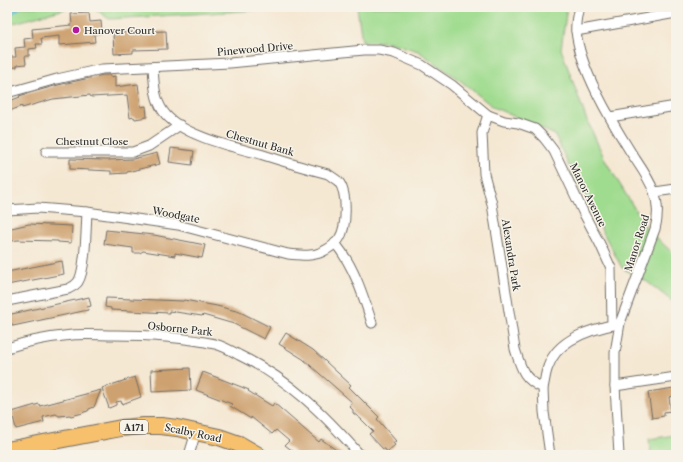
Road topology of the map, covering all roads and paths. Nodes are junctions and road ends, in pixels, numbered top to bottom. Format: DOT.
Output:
graph roads {
  1 [pos="579,7"];
  2 [pos="676,13"];
  3 [pos="576,31"];
  4 [pos="153,66"];
  5 [pos="7,93"];
  6 [pos="676,106"];
  7 [pos="488,115"];
  8 [pos="610,117"];
  9 [pos="180,125"];
  10 [pos="46,152"];
  11 [pos="676,189"];
  12 [pos="655,192"];
  13 [pos="7,210"];
  14 [pos="87,212"];
  15 [pos="335,243"];
  16 [pos="7,301"];
  17 [pos="372,322"];
  18 [pos="616,324"];
  19 [pos="7,348"];
  20 [pos="676,377"];
  21 [pos="615,386"];
  22 [pos="543,388"];
  23 [pos="196,432"];
  24 [pos="7,450"];
  25 [pos="189,455"];
  26 [pos="258,455"];
  27 [pos="360,455"];
  28 [pos="550,455"];
  29 [pos="619,455"];
  1 -- 3 [label="street, Manor Road"];
  2 -- 3 [label="street"];
  3 -- 8 [label="street, Manor Road"];
  4 -- 5 [label="street, Pinewood Drive"];
  4 -- 7 [label="street, Pinewood Drive"];
  4 -- 9 [label="street, Chestnut Bank"];
  6 -- 8 [label="street"];
  7 -- 18 [label="street, Manor Avenue"];
  7 -- 22 [label="street, Alexandra Park"];
  8 -- 12 [label="street, Manor Road"];
  9 -- 10 [label="street, Chestnut Close"];
  9 -- 15 [label="street, Chestnut Bank"];
  11 -- 12 [label="street"];
  12 -- 18 [label="street, Manor Road"];
  13 -- 14 [label="street, Woodgate"];
  14 -- 15 [label="street, Woodgate"];
  14 -- 16 [label="street"];
  15 -- 17 [label="street"];
  18 -- 21 [label="street, Manor Road"];
  18 -- 22 [label="street"];
  19 -- 27 [label="street, Osborne Park"];
  20 -- 21 [label="street"];
  21 -- 29 [label="street, Manor Road"];
  22 -- 28 [label="street"];
  23 -- 24 [label="highway, Scalby Road / A171"];
  23 -- 25 [label="street"];
  23 -- 26 [label="highway, Scalby Road / A171"];
}
